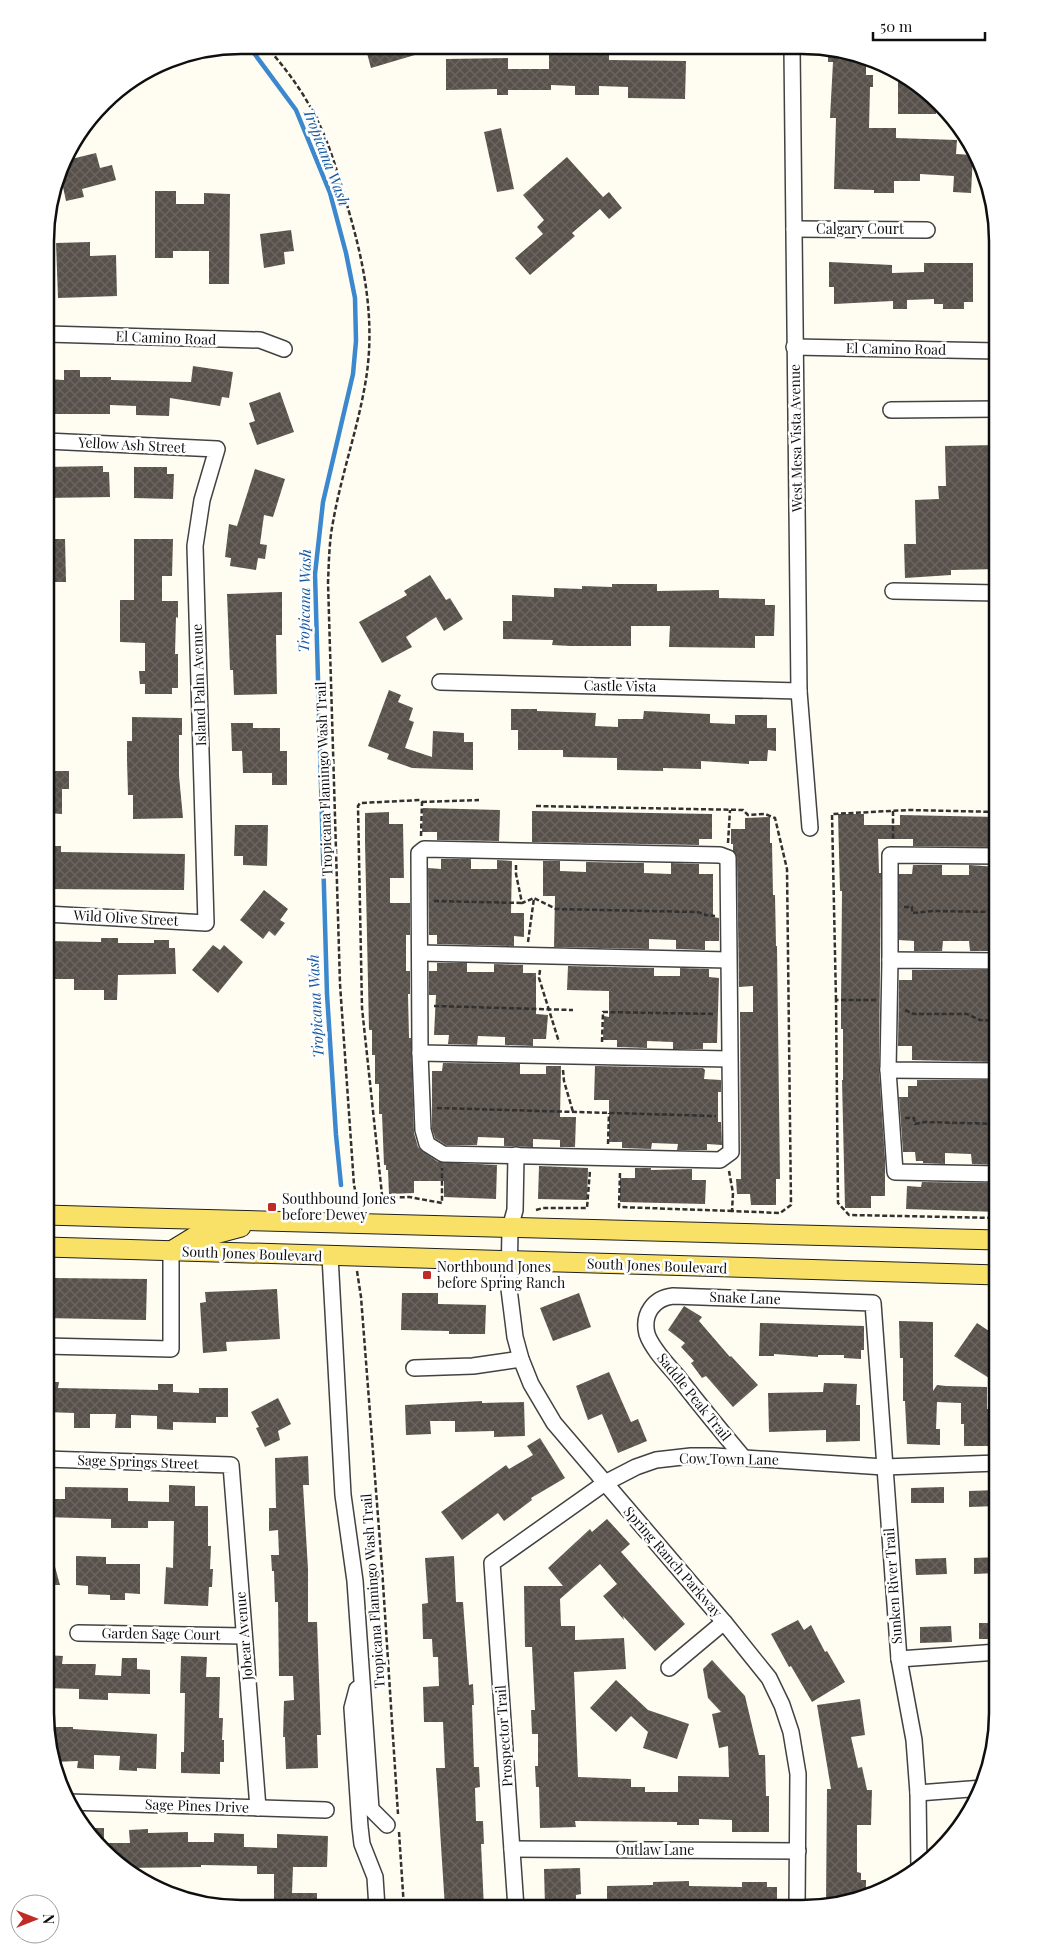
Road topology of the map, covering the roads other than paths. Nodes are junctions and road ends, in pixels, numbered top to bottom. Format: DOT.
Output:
graph roads {
  1 [pos="792,54"];
  2 [pos="794,229"];
  3 [pos="927,230"];
  4 [pos="54,334"];
  5 [pos="794,347"];
  6 [pos="284,349"];
  7 [pos="989,351"];
  8 [pos="989,409"];
  9 [pos="891,410"];
  10 [pos="54,441"];
  11 [pos="217,449"];
  12 [pos="892,591"];
  13 [pos="989,593"];
  14 [pos="440,682"];
  15 [pos="799,691"];
  16 [pos="810,828"];
  17 [pos="989,856"];
  18 [pos="54,914"];
  19 [pos="206,923"];
  20 [pos="420,953"];
  21 [pos="728,960"];
  22 [pos="890,960"];
  23 [pos="989,961"];
  24 [pos="420,1054"];
  25 [pos="729,1059"];
  26 [pos="888,1070"];
  27 [pos="989,1071"];
  28 [pos="516,1155"];
  29 [pos="989,1174"];
  30 [pos="54,1215"];
  31 [pos="259,1222"];
  32 [pos="510,1228"];
  33 [pos="989,1240"];
  34 [pos="54,1247"];
  35 [pos="171,1251"];
  36 [pos="330,1256"];
  37 [pos="509,1262"];
  38 [pos="989,1276"];
  39 [pos="873,1303"];
  40 [pos="648,1336"];
  41 [pos="54,1346"];
  42 [pos="521,1359"];
  43 [pos="414,1368"];
  44 [pos="743,1457"];
  45 [pos="54,1459"];
  46 [pos="989,1463"];
  47 [pos="231,1465"];
  48 [pos="884,1467"];
  49 [pos="605,1482"];
  50 [pos="492,1563"];
  51 [pos="724,1622"];
  52 [pos="78,1633"];
  53 [pos="244,1636"];
  54 [pos="989,1653"];
  55 [pos="899,1659"];
  56 [pos="669,1668"];
  57 [pos="361,1670"];
  58 [pos="973,1789"];
  59 [pos="918,1793"];
  60 [pos="76,1802"];
  61 [pos="258,1808"];
  62 [pos="326,1810"];
  63 [pos="395,1824"];
  64 [pos="512,1849"];
  65 [pos="798,1851"];
  66 [pos="919,1860"];
  67 [pos="376,1900"];
  68 [pos="515,1900"];
  69 [pos="797,1900"];
  1 -- 2 [label="street, West Mesa Vista Avenue"];
  2 -- 3 [label="street, Calgary Court"];
  2 -- 5 [label="street, West Mesa Vista Avenue"];
  4 -- 6 [label="street, El Camino Road"];
  5 -- 7 [label="street, El Camino Road"];
  5 -- 15 [label="street, West Mesa Vista Avenue"];
  8 -- 9 [label="street"];
  10 -- 11 [label="street, Yellow Ash Street"];
  11 -- 19 [label="street, Island Palm Avenue"];
  12 -- 13 [label="street"];
  14 -- 15 [label="street, Castle Vista"];
  15 -- 16 [label="street, West Mesa Vista Avenue"];
  17 -- 22 [label="street"];
  18 -- 19 [label="street, Wild Olive Street"];
  20 -- 21 [label="street"];
  20 -- 21 [label="street"];
  20 -- 24 [label="street"];
  21 -- 25 [label="street"];
  22 -- 23 [label="street"];
  22 -- 26 [label="street"];
  24 -- 25 [label="street"];
  24 -- 28 [label="street"];
  25 -- 28 [label="street"];
  26 -- 27 [label="street"];
  26 -- 29 [label="street"];
  28 -- 32 [label="street, Spring Ranch Parkway"];
  30 -- 31 [label="main road"];
  31 -- 32 [label="main road"];
  31 -- 35 [label="main road"];
  32 -- 33 [label="main road"];
  32 -- 37 [label="street, Spring Ranch Parkway"];
  34 -- 35 [label="main road, South Jones Boulevard"];
  35 -- 36 [label="main road, South Jones Boulevard"];
  35 -- 41 [label="street"];
  36 -- 37 [label="main road, South Jones Boulevard"];
  36 -- 57 [label="street"];
  37 -- 38 [label="main road, South Jones Boulevard"];
  37 -- 42 [label="street, Spring Ranch Parkway"];
  39 -- 40 [label="street, Snake Lane"];
  39 -- 48 [label="street, Sunken River Trail"];
  40 -- 44 [label="street, Saddle Peak Trail"];
  42 -- 43 [label="street"];
  42 -- 49 [label="street, Spring Ranch Parkway"];
  44 -- 48 [label="street, Cow Town Lane"];
  44 -- 49 [label="street, Cow Town Lane"];
  45 -- 47 [label="street, Sage Springs Street"];
  46 -- 48 [label="street, Cow Town Lane"];
  47 -- 53 [label="street, Jobear Avenue"];
  48 -- 55 [label="street, Sunken River Trail"];
  49 -- 50 [label="street, Cow Town Lane"];
  49 -- 51 [label="street, Spring Ranch Parkway"];
  50 -- 64 [label="street, Prospector Trail"];
  51 -- 56 [label="street"];
  51 -- 65 [label="street, Spring Ranch Parkway"];
  52 -- 53 [label="street, Garden Sage Court"];
  53 -- 61 [label="street, Jobear Avenue"];
  54 -- 55 [label="street"];
  55 -- 59 [label="street, Sunken River Trail"];
  57 -- 63 [label="street"];
  57 -- 67 [label="street"];
  58 -- 59 [label="street"];
  59 -- 66 [label="street, Sunken River Trail"];
  60 -- 61 [label="street, Sage Pines Drive"];
  61 -- 62 [label="street, Sage Pines Drive"];
  64 -- 65 [label="street, Outlaw Lane"];
  64 -- 68 [label="street, Prospector Trail"];
  65 -- 69 [label="street, Spring Ranch Parkway"];
}
